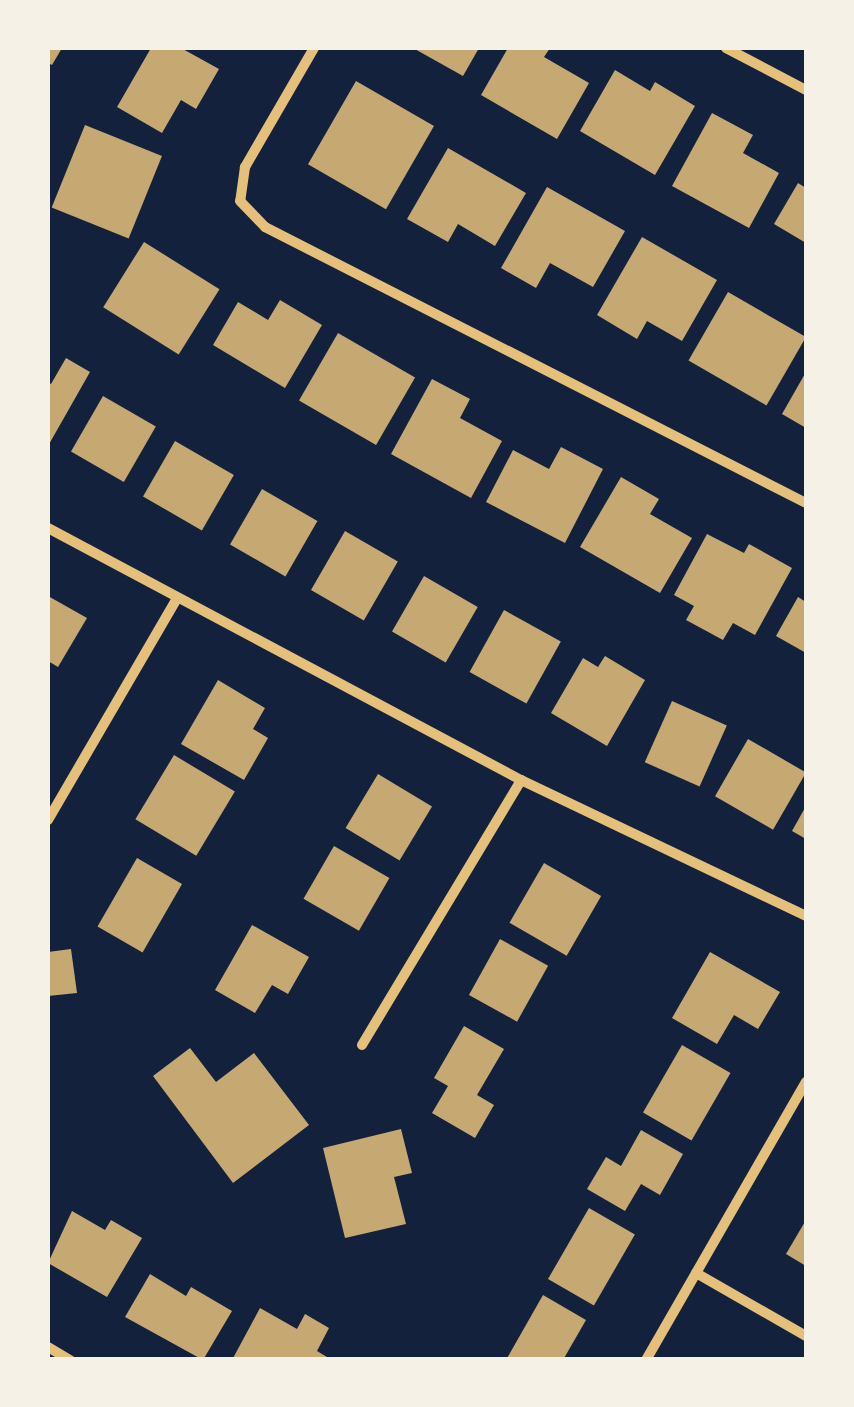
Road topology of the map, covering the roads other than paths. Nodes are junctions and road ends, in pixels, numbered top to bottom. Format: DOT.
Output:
graph roads {
  1 [pos="314,48"];
  2 [pos="726,48"];
  3 [pos="806,90"];
  4 [pos="806,503"];
  5 [pos="48,528"];
  6 [pos="177,598"];
  7 [pos="520,780"];
  8 [pos="48,820"];
  9 [pos="806,916"];
  10 [pos="362,1046"];
  11 [pos="806,1082"];
  12 [pos="696,1273"];
  13 [pos="806,1336"];
  14 [pos="48,1347"];
  15 [pos="70,1360"];
  16 [pos="646,1360"];
  1 -- 4 [label="street"];
  2 -- 3 [label="street"];
  5 -- 6 [label="street"];
  6 -- 7 [label="street"];
  6 -- 8 [label="street"];
  7 -- 9 [label="street"];
  7 -- 10 [label="street"];
  11 -- 12 [label="street"];
  12 -- 13 [label="street"];
  12 -- 16 [label="street"];
  14 -- 15 [label="street"];
}
